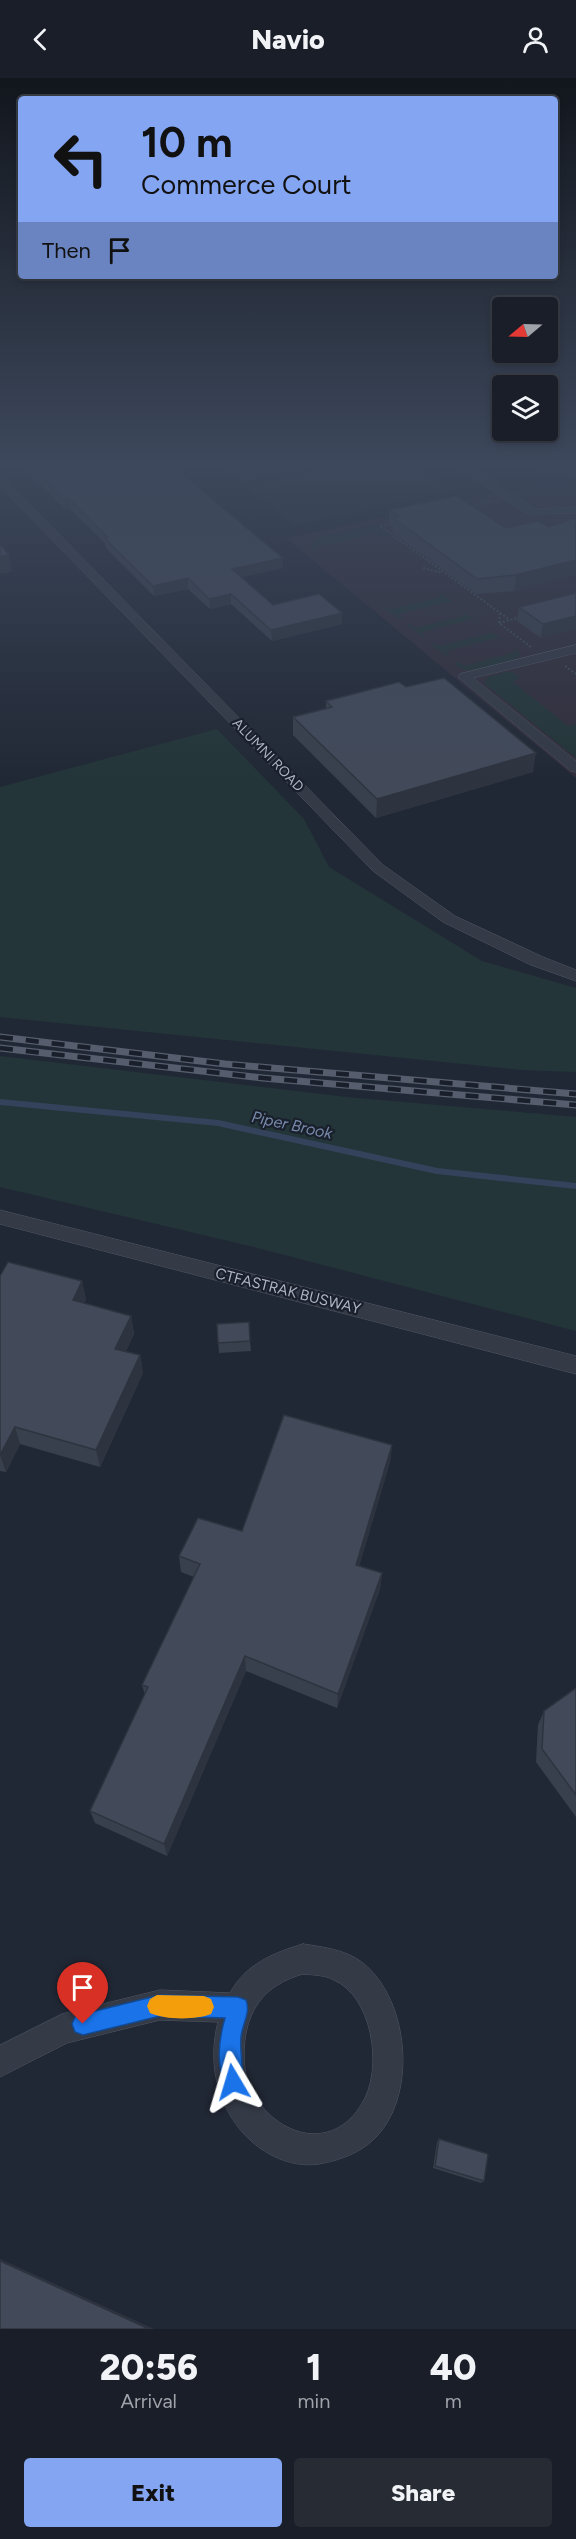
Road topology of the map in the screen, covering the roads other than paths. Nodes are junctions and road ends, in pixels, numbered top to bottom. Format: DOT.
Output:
graph roads {
  1 [pos="88,570"];
  2 [pos="576,649"];
  3 [pos="576,768"];
  4 [pos="576,976"];
  5 [pos="0,1217"];
  6 [pos="576,1365"];
  7 [pos="238,2008"];
  8 [pos="0,2062"];
  1 -- 4 [label="street, ALUMNI ROAD"];
  2 -- 3 [label="street"];
  5 -- 6 [label="street, CTFASTRAK BUSWAY"];
  7 -- 7 [label="street"];
  7 -- 8 [label="street"];
}
